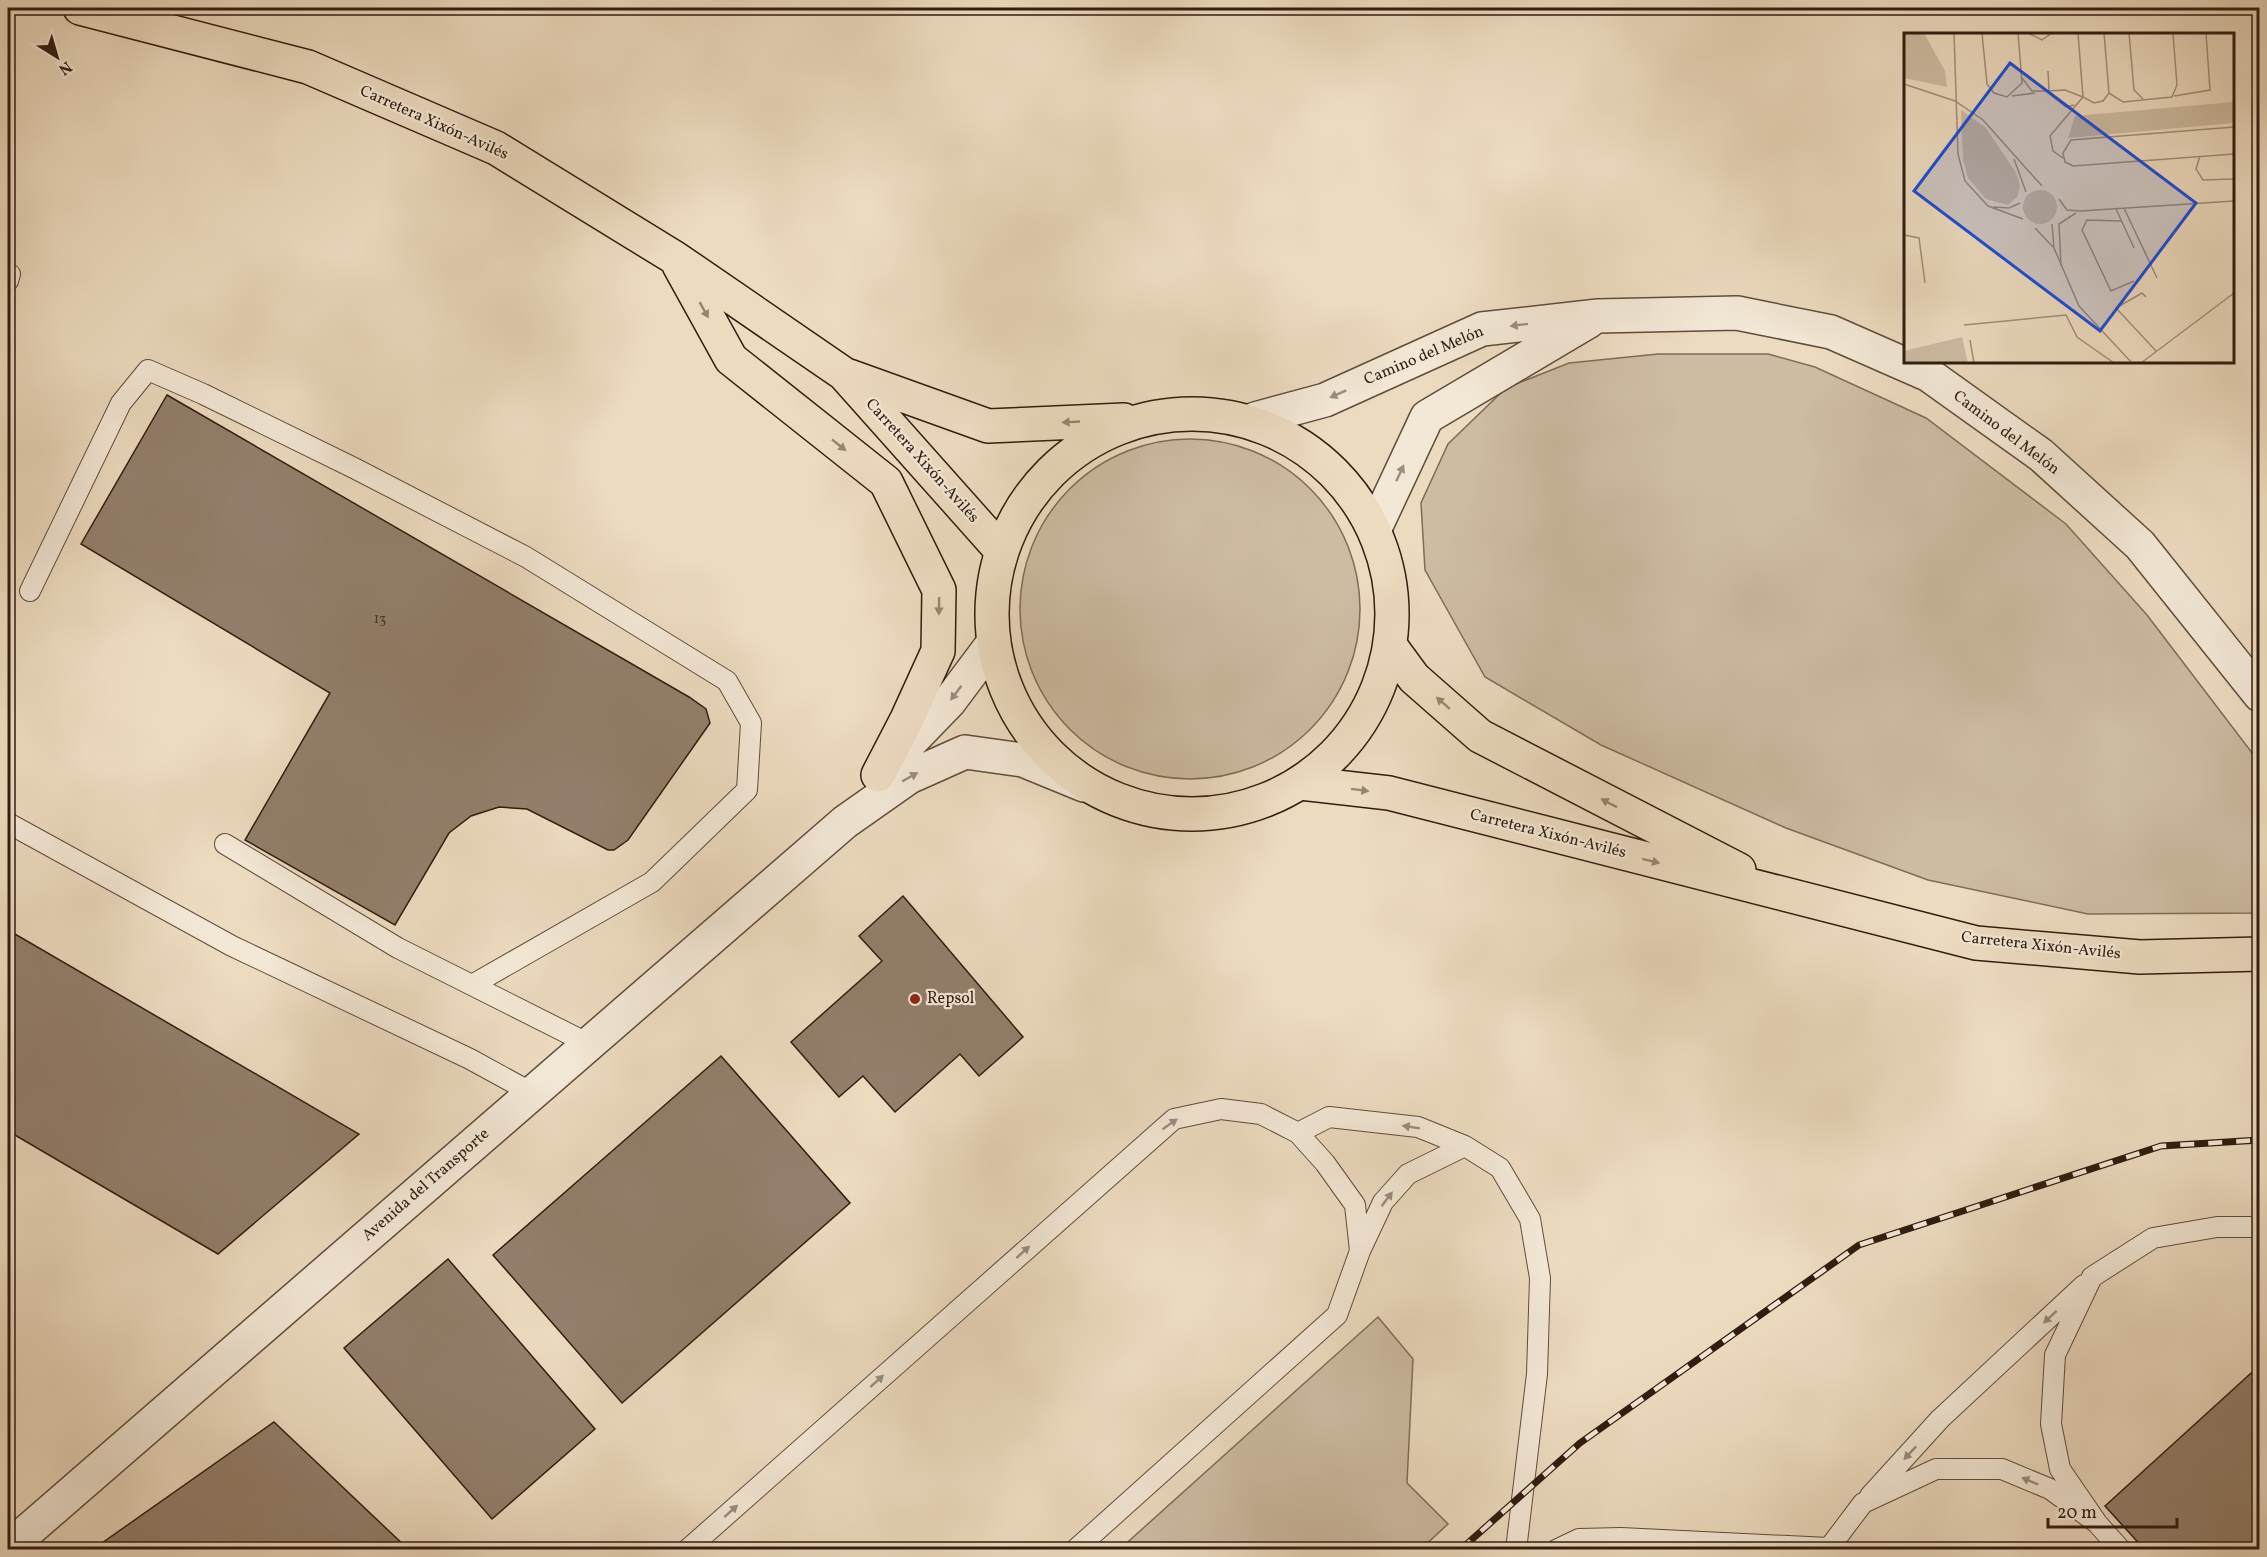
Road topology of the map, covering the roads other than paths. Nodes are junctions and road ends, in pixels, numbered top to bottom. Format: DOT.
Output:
graph roads {
  1 [pos="80,8"];
  2 [pos="675,258"];
  3 [pos="8,273"];
  4 [pos="8,281"];
  5 [pos="1598,316"];
  6 [pos="844,374"];
  7 [pos="1130,419"];
  8 [pos="1255,419"];
  9 [pos="1376,526"];
  10 [pos="999,548"];
  11 [pos="30,591"];
  12 [pos="991,646"];
  13 [pos="1392,648"];
  14 [pos="2259,695"];
  15 [pos="878,775"];
  16 [pos="1301,783"];
  17 [pos="1084,785"];
  18 [pos="845,822"];
  19 [pos="8,823"];
  20 [pos="225,844"];
  21 [pos="1792,897"];
  22 [pos="2259,954"];
  23 [pos="472,985"];
  24 [pos="589,1044"];
  25 [pos="532,1093"];
  26 [pos="1298,1133"];
  27 [pos="1465,1146"];
  28 [pos="2259,1227"];
  29 [pos="1360,1251"];
  30 [pos="2092,1277"];
  31 [pos="1863,1503"];
  32 [pos="2097,1523"];
  33 [pos="8,1548"];
  34 [pos="1828,1549"];
  35 [pos="687,1550"];
  36 [pos="1075,1550"];
  37 [pos="1516,1550"];
  38 [pos="1556,1550"];
  39 [pos="2121,1550"];
  1 -- 2 [label="highway, Carretera Xixón-Avilés"];
  2 -- 6 [label="highway, Carretera Xixón-Avilés"];
  2 -- 15 [label="highway, one-way"];
  3 -- 4 [label="lane"];
  5 -- 8 [label="street, Camino del Melón, one-way"];
  9 -- 5 [label="street, Camino del Melón, one-way"];
  5 -- 14 [label="street, Camino del Melón"];
  7 -- 6 [label="highway, Carretera Xixón-Avilés, one-way"];
  6 -- 10 [label="highway, Carretera Xixón-Avilés"];
  7 -- 8 [label="highway, Carretera Xixón-Avilés"];
  7 -- 10 [label="highway"];
  8 -- 9 [label="highway"];
  9 -- 13 [label="highway"];
  10 -- 12 [label="highway"];
  11 -- 23 [label="lane"];
  12 -- 15 [label="street, one-way"];
  12 -- 17 [label="highway"];
  13 -- 16 [label="highway"];
  21 -- 13 [label="highway, Carretera Xixón-Avilés, one-way"];
  15 -- 18 [label="street"];
  16 -- 17 [label="highway"];
  16 -- 21 [label="highway, Carretera Xixón-Avilés, one-way"];
  18 -- 17 [label="street, one-way"];
  18 -- 24 [label="street, Avenida del Transporte"];
  19 -- 25 [label="lane"];
  20 -- 23 [label="lane"];
  21 -- 22 [label="highway, Carretera Xixón-Avilés"];
  23 -- 24 [label="lane"];
  24 -- 25 [label="street, Avenida del Transporte"];
  25 -- 33 [label="street, Avenida del Transporte"];
  27 -- 26 [label="lane, one-way"];
  26 -- 29 [label="lane"];
  35 -- 26 [label="lane, one-way"];
  29 -- 27 [label="lane, one-way"];
  27 -- 37 [label="lane"];
  28 -- 30 [label="lane"];
  29 -- 36 [label="lane"];
  30 -- 31 [label="lane, one-way"];
  30 -- 32 [label="lane"];
  32 -- 31 [label="lane, one-way"];
  31 -- 34 [label="lane"];
  32 -- 39 [label="lane"];
  34 -- 38 [label="lane"];
}
